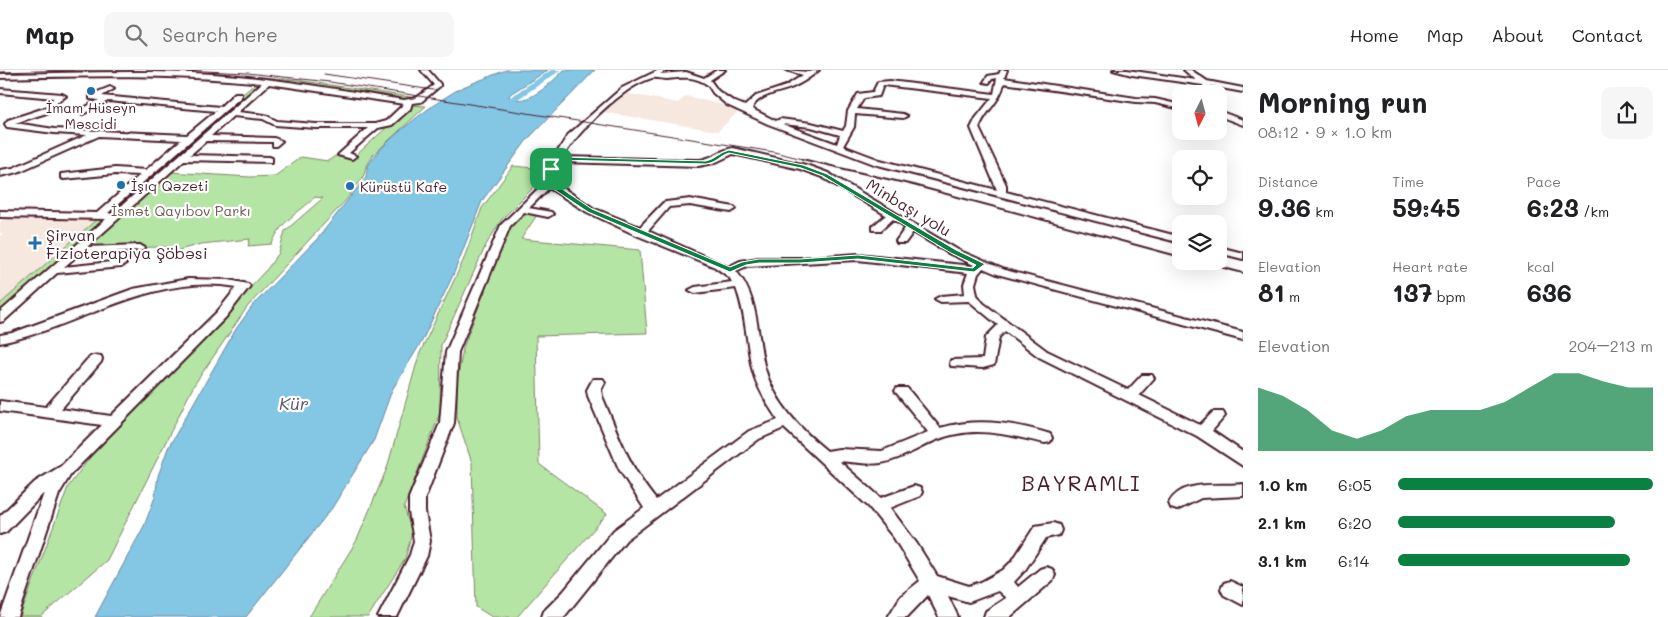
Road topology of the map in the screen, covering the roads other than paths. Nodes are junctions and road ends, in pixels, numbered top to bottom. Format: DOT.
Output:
graph roads {
  1 [pos="424,70"];
  2 [pos="664,70"];
  3 [pos="722,70"];
  4 [pos="789,70"];
  5 [pos="1116,70"];
  6 [pos="1187,70"];
  7 [pos="812,72"];
  8 [pos="825,74"];
  9 [pos="653,75"];
  10 [pos="1001,75"];
  11 [pos="0,76"];
  12 [pos="258,80"];
  13 [pos="705,80"];
  14 [pos="268,81"];
  15 [pos="987,82"];
  16 [pos="1204,82"];
  17 [pos="1205,85"];
  18 [pos="110,89"];
  19 [pos="1243,90"];
  20 [pos="0,91"];
  21 [pos="996,96"];
  22 [pos="106,99"];
  23 [pos="409,102"];
  24 [pos="1172,105"];
  25 [pos="222,109"];
  26 [pos="748,110"];
  27 [pos="852,111"];
  28 [pos="80,112"];
  29 [pos="230,113"];
  30 [pos="903,116"];
  31 [pos="1228,117"];
  32 [pos="768,121"];
  33 [pos="1243,122"];
  34 [pos="375,126"];
  35 [pos="24,127"];
  36 [pos="98,133"];
  37 [pos="8,134"];
  38 [pos="843,134"];
  39 [pos="187,139"];
  40 [pos="201,140"];
  41 [pos="276,144"];
  42 [pos="837,148"];
  43 [pos="352,156"];
  44 [pos="181,157"];
  45 [pos="557,159"];
  46 [pos="269,160"];
  47 [pos="756,164"];
  48 [pos="791,168"];
  49 [pos="15,170"];
  50 [pos="32,172"];
  51 [pos="0,173"];
  52 [pos="148,173"];
  53 [pos="64,176"];
  54 [pos="547,185"];
  55 [pos="698,193"];
  56 [pos="1000,195"];
  57 [pos="690,202"];
  58 [pos="521,209"];
  59 [pos="732,209"];
  60 [pos="101,214"];
  61 [pos="548,214"];
  62 [pos="893,215"];
  63 [pos="3,216"];
  64 [pos="114,217"];
  65 [pos="877,228"];
  66 [pos="914,228"];
  67 [pos="640,233"];
  68 [pos="1172,238"];
  69 [pos="901,241"];
  70 [pos="140,248"];
  71 [pos="77,250"];
  72 [pos="1227,252"];
  73 [pos="1243,256"];
  74 [pos="121,264"];
  75 [pos="978,267"];
  76 [pos="54,270"];
  77 [pos="730,270"];
  78 [pos="740,284"];
  79 [pos="695,290"];
  80 [pos="972,297"];
  81 [pos="941,299"];
  82 [pos="0,318"];
  83 [pos="1005,326"];
  84 [pos="1243,336"];
  85 [pos="0,339"];
  86 [pos="96,359"];
  87 [pos="956,364"];
  88 [pos="1147,378"];
  89 [pos="598,382"];
  90 [pos="902,391"];
  91 [pos="1130,396"];
  92 [pos="0,406"];
  93 [pos="49,413"];
  94 [pos="1218,416"];
  95 [pos="114,422"];
  96 [pos="786,422"];
  97 [pos="1202,432"];
  98 [pos="937,434"];
  99 [pos="1045,438"];
  100 [pos="825,457"];
  101 [pos="1243,460"];
  102 [pos="66,470"];
  103 [pos="1243,490"];
  104 [pos="914,492"];
  105 [pos="1178,503"];
  106 [pos="878,506"];
  107 [pos="654,509"];
  108 [pos="0,527"];
  109 [pos="1053,530"];
  110 [pos="1046,575"];
  111 [pos="1000,581"];
  112 [pos="932,583"];
  113 [pos="1018,598"];
  114 [pos="9,617"];
  115 [pos="387,617"];
  116 [pos="551,617"];
  117 [pos="897,617"];
  118 [pos="948,617"];
  119 [pos="993,617"];
  1 -- 23 [label="street"];
  2 -- 9 [label="street"];
  3 -- 13 [label="street"];
  4 -- 7 [label="street"];
  5 -- 16 [label="street"];
  6 -- 16 [label="street"];
  7 -- 8 [label="street"];
  7 -- 26 [label="street"];
  9 -- 13 [label="street"];
  9 -- 45 [label="street"];
  10 -- 15 [label="street"];
  10 -- 21 [label="street"];
  10 -- 24 [label="street"];
  11 -- 12 [label="street"];
  12 -- 14 [label="street"];
  12 -- 25 [label="street"];
  13 -- 26 [label="street"];
  14 -- 23 [label="street"];
  14 -- 29 [label="street"];
  16 -- 17 [label="street"];
  16 -- 19 [label="street"];
  18 -- 22 [label="street"];
  20 -- 35 [label="street"];
  21 -- 27 [label="street"];
  21 -- 56 [label="street"];
  22 -- 25 [label="street"];
  22 -- 28 [label="street"];
  23 -- 34 [label="street"];
  25 -- 39 [label="street"];
  26 -- 32 [label="street"];
  27 -- 30 [label="street"];
  27 -- 38 [label="street"];
  29 -- 34 [label="street"];
  29 -- 40 [label="street"];
  31 -- 33 [label="street"];
  32 -- 38 [label="street"];
  32 -- 42 [label="street"];
  34 -- 43 [label="street"];
  35 -- 36 [label="street"];
  35 -- 37 [label="street"];
  36 -- 39 [label="street"];
  36 -- 49 [label="street"];
  38 -- 42 [label="street"];
  39 -- 40 [label="street"];
  39 -- 52 [label="street"];
  40 -- 41 [label="street"];
  40 -- 44 [label="street"];
  42 -- 56 [label="street"];
  44 -- 46 [label="street"];
  44 -- 64 [label="street"];
  45 -- 48 [label="street, Minbaşı yolu"];
  45 -- 54 [label="street"];
  47 -- 48 [label="street"];
  48 -- 62 [label="street, Minbaşı yolu"];
  49 -- 50 [label="street"];
  49 -- 51 [label="street"];
  52 -- 53 [label="street"];
  52 -- 60 [label="street"];
  54 -- 58 [label="street"];
  54 -- 67 [label="street"];
  55 -- 57 [label="street"];
  56 -- 68 [label="street"];
  57 -- 59 [label="street"];
  57 -- 67 [label="street"];
  58 -- 61 [label="street"];
  58 -- 115 [label="street"];
  60 -- 63 [label="street"];
  60 -- 64 [label="street"];
  62 -- 65 [label="street"];
  62 -- 66 [label="street, Minbaşı yolu"];
  64 -- 71 [label="street"];
  66 -- 69 [label="street"];
  66 -- 75 [label="street, Minbaşı yolu"];
  67 -- 77 [label="street"];
  70 -- 71 [label="street"];
  71 -- 76 [label="street"];
  72 -- 73 [label="street"];
  74 -- 76 [label="street"];
  75 -- 77 [label="street"];
  75 -- 80 [label="street"];
  75 -- 84 [label="street, Minbaşı yolu"];
  76 -- 82 [label="street"];
  77 -- 78 [label="street"];
  78 -- 79 [label="street"];
  78 -- 96 [label="street"];
  80 -- 81 [label="street"];
  80 -- 83 [label="street"];
  83 -- 87 [label="street"];
  83 -- 91 [label="street"];
  85 -- 95 [label="street"];
  86 -- 93 [label="street"];
  88 -- 91 [label="street"];
  89 -- 107 [label="street"];
  90 -- 98 [label="street"];
  91 -- 97 [label="street"];
  92 -- 93 [label="street"];
  93 -- 95 [label="street"];
  94 -- 97 [label="street"];
  95 -- 102 [label="street"];
  96 -- 100 [label="street"];
  96 -- 107 [label="street"];
  97 -- 101 [label="street"];
  98 -- 99 [label="street"];
  98 -- 100 [label="street"];
  100 -- 106 [label="street"];
  102 -- 108 [label="street"];
  102 -- 114 [label="street"];
  103 -- 105 [label="street"];
  104 -- 106 [label="street"];
  106 -- 112 [label="street"];
  107 -- 116 [label="street"];
  109 -- 111 [label="street"];
  110 -- 113 [label="street"];
  111 -- 112 [label="street"];
  111 -- 113 [label="street"];
  112 -- 117 [label="street"];
  112 -- 118 [label="street"];
  113 -- 119 [label="street"];
}
